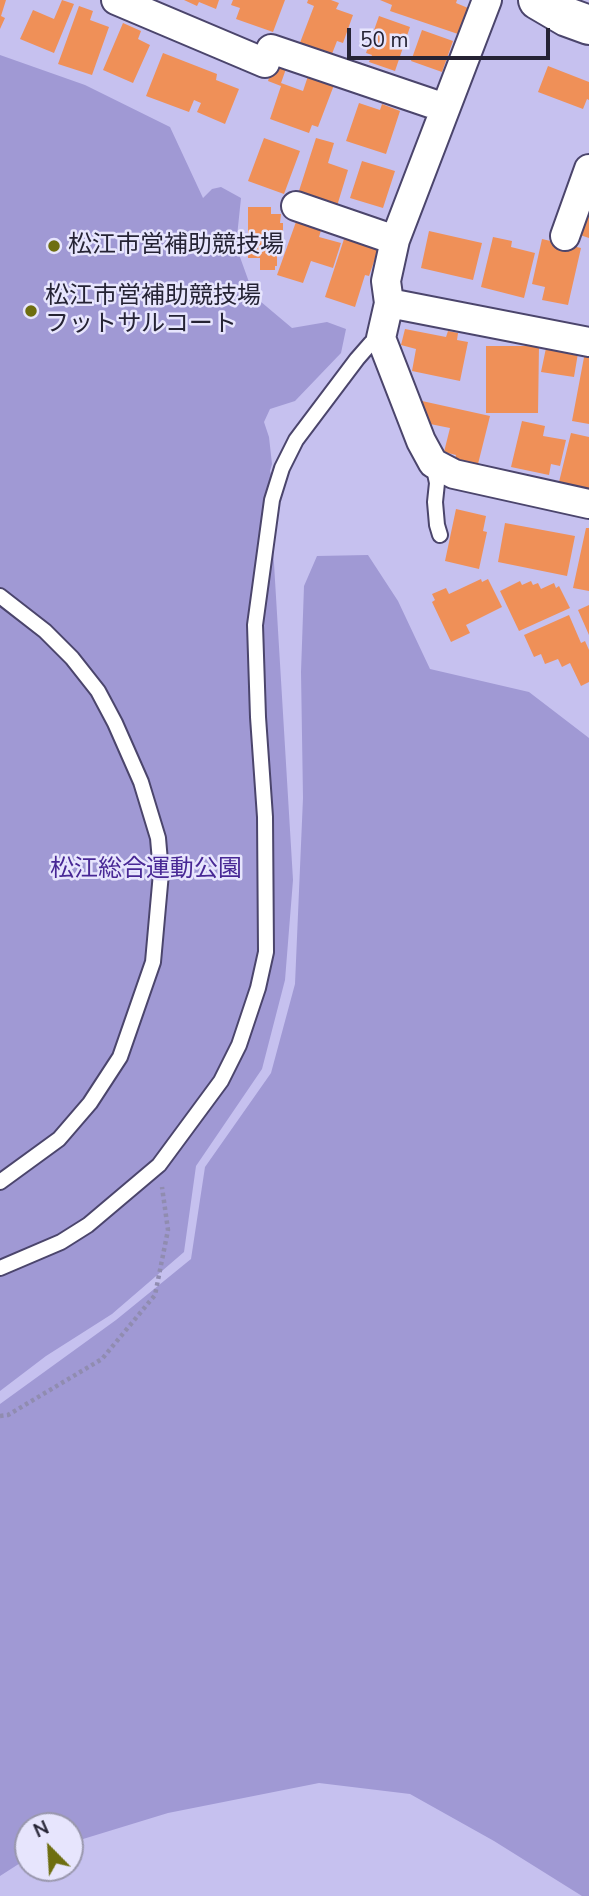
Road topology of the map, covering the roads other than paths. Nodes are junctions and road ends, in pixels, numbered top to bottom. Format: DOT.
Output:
graph roads {
  1 [pos="116,0"];
  2 [pos="487,0"];
  3 [pos="538,0"];
  4 [pos="589,25"];
  5 [pos="444,108"];
  6 [pos="589,169"];
  7 [pos="296,206"];
  8 [pos="565,236"];
  9 [pos="395,240"];
  10 [pos="389,303"];
  11 [pos="381,338"];
  12 [pos="589,342"];
  13 [pos="433,463"];
  14 [pos="589,504"];
  15 [pos="440,535"];
  16 [pos="0,596"];
  17 [pos="0,1182"];
  18 [pos="0,1268"];
  1 -- 5 [label="street"];
  2 -- 5 [label="street"];
  3 -- 4 [label="main road"];
  5 -- 9 [label="street"];
  6 -- 8 [label="street"];
  7 -- 9 [label="street"];
  9 -- 10 [label="street"];
  10 -- 11 [label="street"];
  10 -- 12 [label="street"];
  11 -- 13 [label="street"];
  11 -- 18 [label="lane"];
  13 -- 14 [label="street"];
  13 -- 15 [label="lane"];
  16 -- 17 [label="lane"];
}
